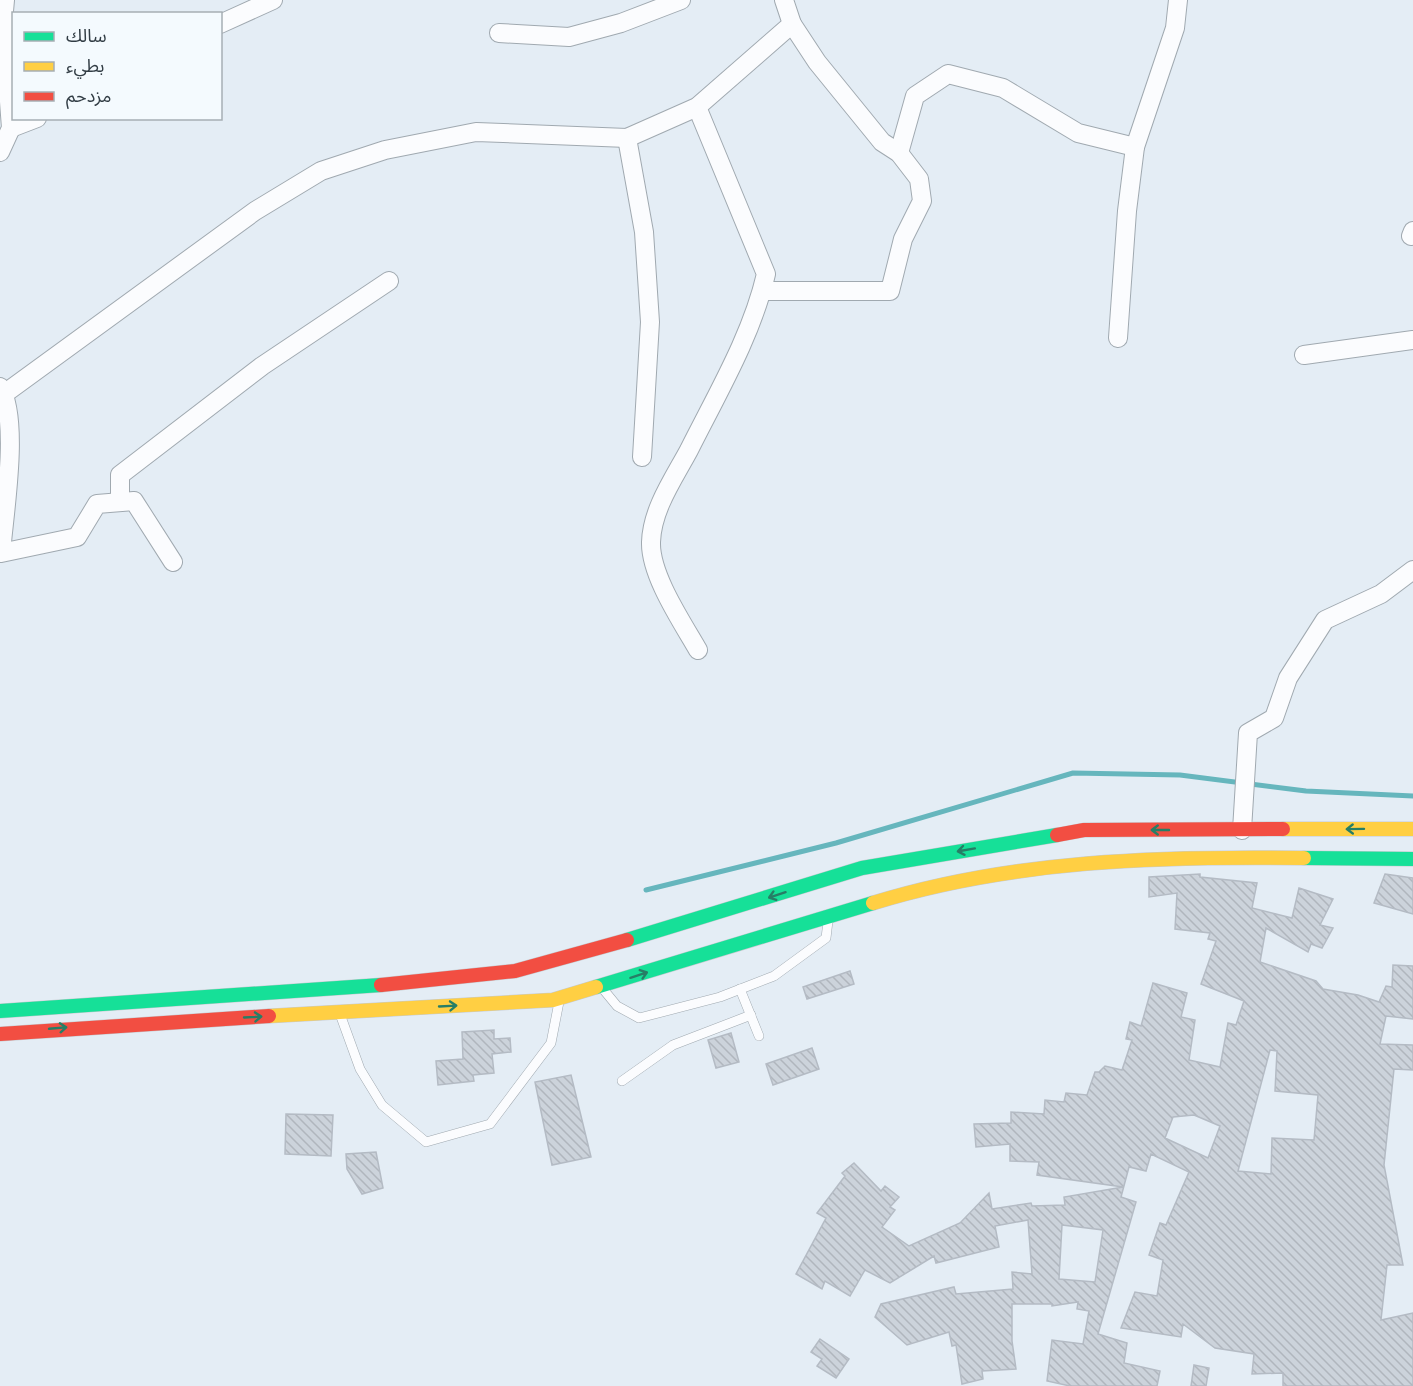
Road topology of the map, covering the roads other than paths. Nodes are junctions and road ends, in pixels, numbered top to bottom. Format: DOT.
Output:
graph roads {
  1 [pos="5,0"];
  2 [pos="273,0"];
  3 [pos="681,0"];
  4 [pos="784,0"];
  5 [pos="1178,0"];
  6 [pos="222,23"];
  7 [pos="792,24"];
  8 [pos="499,33"];
  9 [pos="697,107"];
  10 [pos="32,120"];
  11 [pos="11,128"];
  12 [pos="627,138"];
  13 [pos="1135,147"];
  14 [pos="0,152"];
  15 [pos="899,153"];
  16 [pos="389,281"];
  17 [pos="762,291"];
  18 [pos="1118,338"];
  19 [pos="1413,340"];
  20 [pos="1304,355"];
  21 [pos="2,393"];
  22 [pos="642,457"];
  23 [pos="120,502"];
  24 [pos="173,562"];
  25 [pos="1413,570"];
  26 [pos="698,650"];
  27 [pos="1413,828"];
  28 [pos="1242,830"];
  29 [pos="1413,859"];
  30 [pos="828,914"];
  31 [pos="602,987"];
  32 [pos="740,989"];
  33 [pos="560,998"];
  34 [pos="0,1011"];
  35 [pos="339,1012"];
  36 [pos="751,1015"];
  37 [pos="0,1034"];
  38 [pos="759,1036"];
  39 [pos="622,1081"];
  1 -- 11 [label="street"];
  2 -- 6 [label="street"];
  3 -- 8 [label="street"];
  4 -- 7 [label="street"];
  5 -- 13 [label="street"];
  7 -- 9 [label="street"];
  7 -- 15 [label="street"];
  9 -- 12 [label="street"];
  9 -- 17 [label="street"];
  10 -- 11 [label="street"];
  11 -- 14 [label="street"];
  12 -- 21 [label="street"];
  12 -- 22 [label="street"];
  13 -- 15 [label="street"];
  13 -- 18 [label="street"];
  15 -- 17 [label="street"];
  16 -- 23 [label="street"];
  17 -- 26 [label="street"];
  19 -- 20 [label="street"];
  21 -- 23 [label="street"];
  23 -- 24 [label="street"];
  25 -- 28 [label="street"];
  27 -- 28 [label="main road, one-way"];
  28 -- 34 [label="main road, one-way"];
  29 -- 30 [label="main road"];
  31 -- 30 [label="main road, one-way"];
  30 -- 32 [label="lane"];
  31 -- 32 [label="lane"];
  31 -- 33 [label="main road"];
  32 -- 36 [label="lane"];
  35 -- 33 [label="main road, one-way"];
  33 -- 35 [label="lane"];
  37 -- 35 [label="main road, one-way"];
  36 -- 38 [label="lane"];
  36 -- 39 [label="lane"];
}
